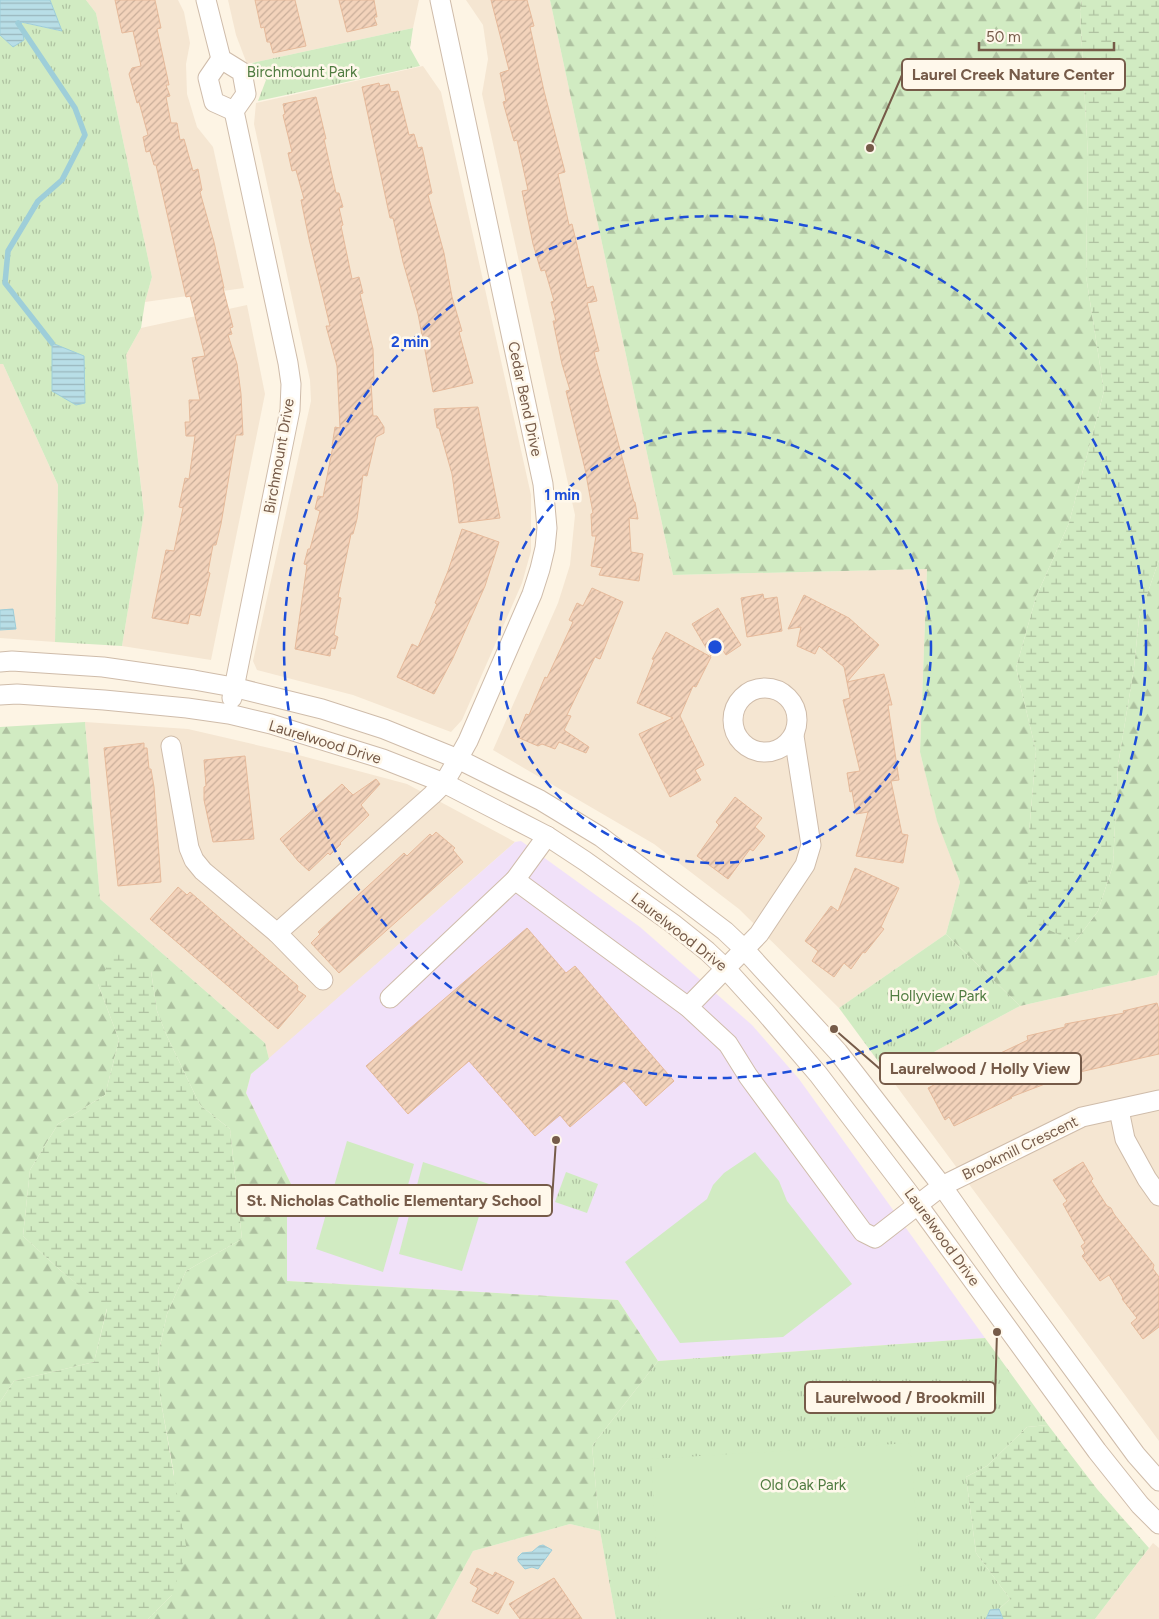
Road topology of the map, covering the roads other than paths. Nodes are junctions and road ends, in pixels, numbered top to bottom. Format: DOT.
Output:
graph roads {
  1 [pos="206,0"];
  2 [pos="440,0"];
  3 [pos="221,60"];
  4 [pos="234,111"];
  5 [pos="0,662"];
  6 [pos="233,687"];
  7 [pos="0,695"];
  8 [pos="229,714"];
  9 [pos="794,736"];
  10 [pos="171,746"];
  11 [pos="458,759"];
  12 [pos="444,783"];
  13 [pos="547,836"];
  14 [pos="515,880"];
  15 [pos="277,934"];
  16 [pos="744,949"];
  17 [pos="726,969"];
  18 [pos="323,980"];
  19 [pos="390,998"];
  20 [pos="688,1007"];
  21 [pos="1159,1100"];
  22 [pos="1119,1110"];
  23 [pos="942,1186"];
  24 [pos="1159,1196"];
  25 [pos="918,1205"];
  26 [pos="1159,1481"];
  27 [pos="1159,1524"];
  1 -- 3 [label="street"];
  2 -- 11 [label="street, Cedar Bend Drive"];
  3 -- 4 [label="street"];
  3 -- 4 [label="street"];
  4 -- 6 [label="street, Birchmount Drive"];
  5 -- 6 [label="street, Laurelwood Drive"];
  6 -- 8 [label="street, Birchmount Drive"];
  6 -- 11 [label="street, Laurelwood Drive"];
  7 -- 8 [label="street, Laurelwood Drive"];
  8 -- 12 [label="street, Laurelwood Drive"];
  9 -- 16 [label="street"];
  10 -- 15 [label="street"];
  11 -- 12 [label="street, Cedar Bend Drive"];
  11 -- 16 [label="street, Laurelwood Drive"];
  12 -- 13 [label="street, Laurelwood Drive"];
  12 -- 15 [label="street, Cedar Bend Drive"];
  13 -- 14 [label="street"];
  13 -- 17 [label="street, Laurelwood Drive"];
  14 -- 19 [label="street"];
  14 -- 20 [label="street"];
  15 -- 18 [label="street"];
  16 -- 17 [label="street"];
  16 -- 23 [label="street, Laurelwood Drive"];
  17 -- 20 [label="street"];
  17 -- 25 [label="street, Laurelwood Drive"];
  20 -- 25 [label="street, Brookmill Crescent"];
  21 -- 22 [label="street, Brookmill Crescent"];
  22 -- 23 [label="street, Brookmill Crescent"];
  22 -- 24 [label="street"];
  23 -- 25 [label="street, Brookmill Crescent"];
  23 -- 26 [label="street, Laurelwood Drive"];
  25 -- 27 [label="street, Laurelwood Drive"];
}
